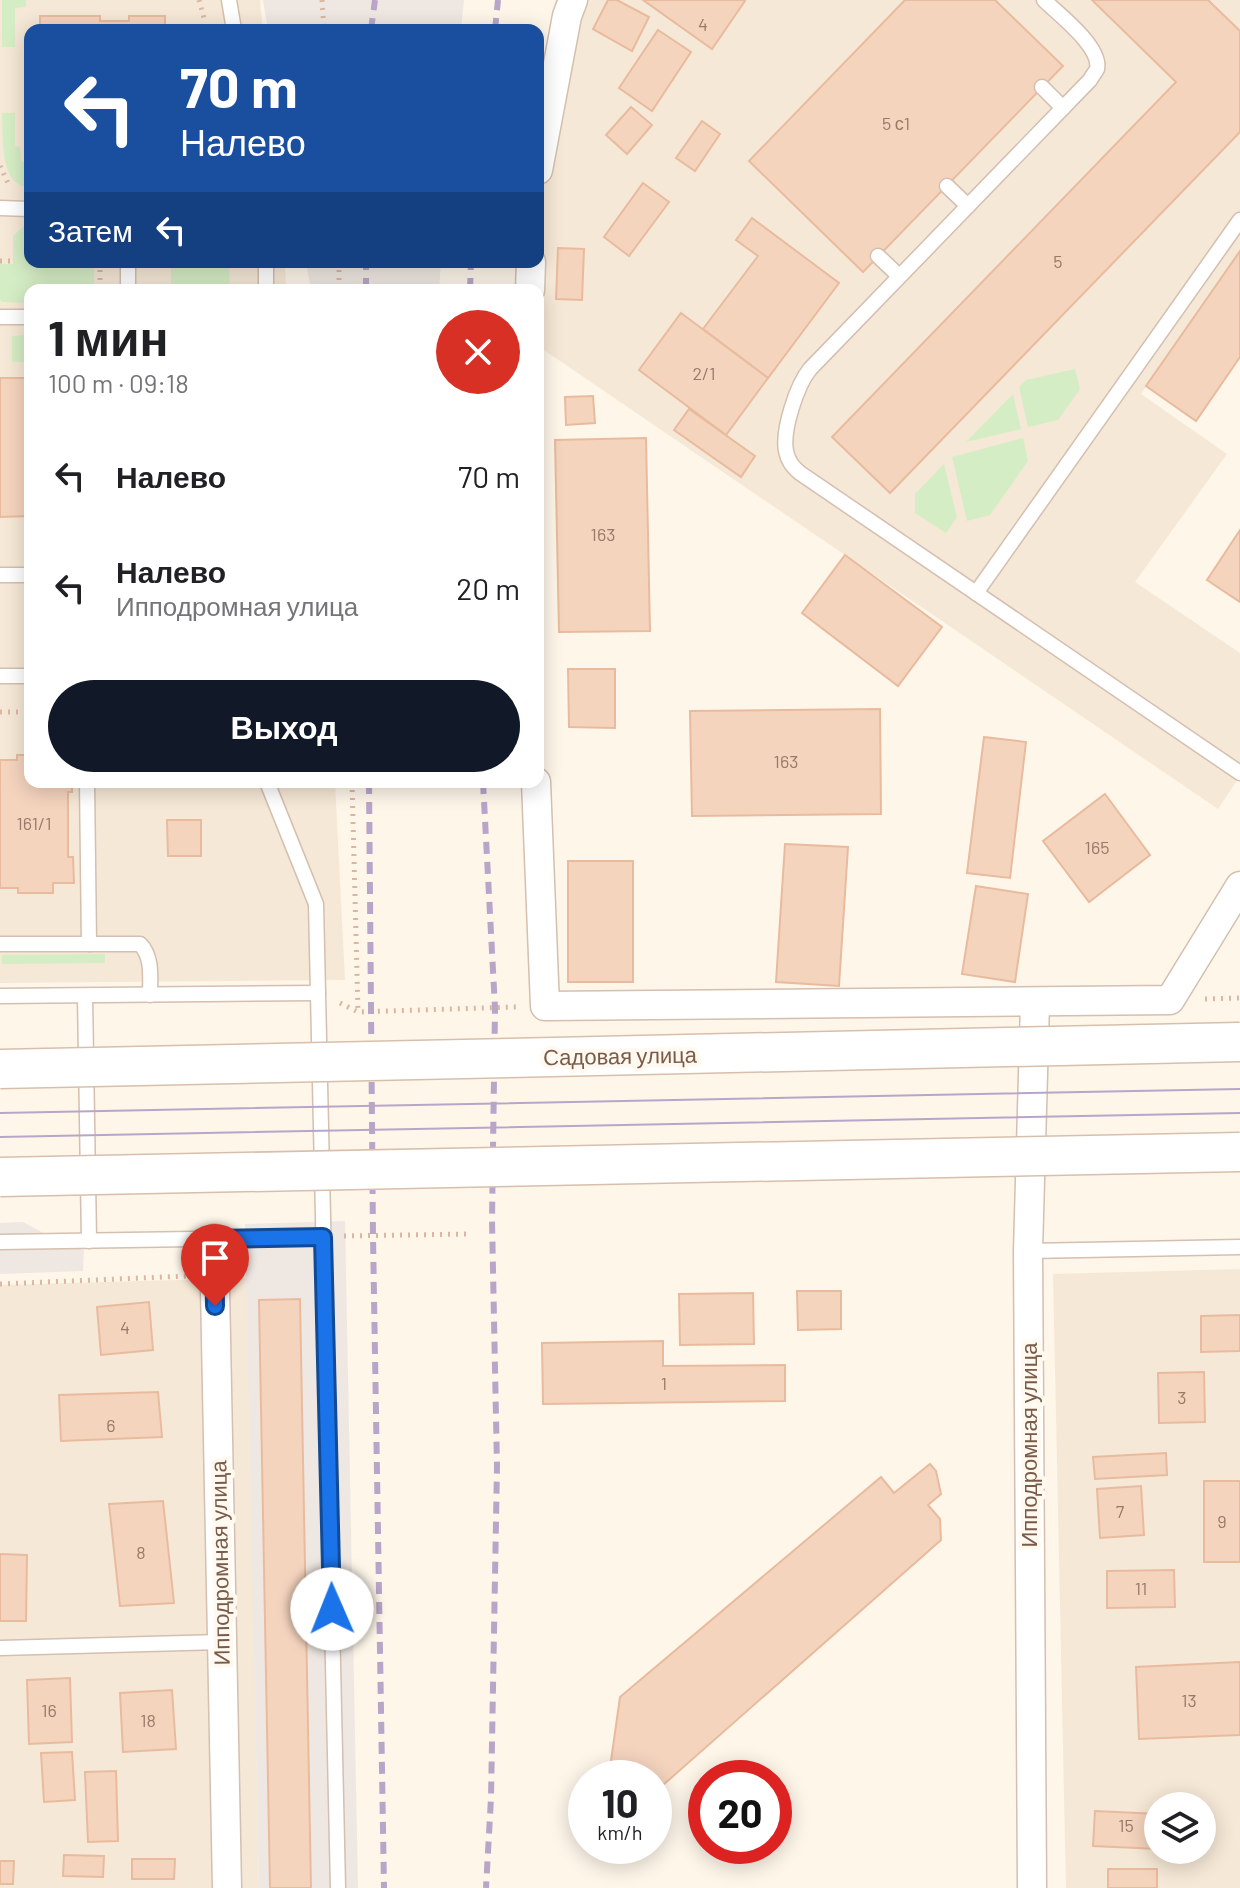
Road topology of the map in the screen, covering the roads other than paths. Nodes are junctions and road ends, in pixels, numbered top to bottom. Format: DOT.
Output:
graph roads {
  1 [pos="229,0"];
  2 [pos="573,0"];
  3 [pos="1044,0"];
  4 [pos="233,24"];
  5 [pos="1042,87"];
  6 [pos="1063,108"];
  7 [pos="544,141"];
  8 [pos="947,186"];
  9 [pos="968,206"];
  10 [pos="0,208"];
  11 [pos="24,209"];
  12 [pos="1240,220"];
  13 [pos="878,256"];
  14 [pos="899,276"];
  15 [pos="0,317"];
  16 [pos="24,317"];
  17 [pos="0,575"];
  18 [pos="24,575"];
  19 [pos="976,593"];
  20 [pos="0,676"];
  21 [pos="24,676"];
  22 [pos="1240,773"];
  23 [pos="87,788"];
  24 [pos="269,788"];
  25 [pos="536,788"];
  26 [pos="1240,886"];
  27 [pos="0,944"];
  28 [pos="89,944"];
  29 [pos="318,993"];
  30 [pos="150,995"];
  31 [pos="0,996"];
  32 [pos="85,996"];
  33 [pos="1035,1003"];
  34 [pos="1240,1042"];
  35 [pos="0,1069"];
  36 [pos="1240,1152"];
  37 [pos="0,1177"];
  38 [pos="323,1237"];
  39 [pos="214,1239"];
  40 [pos="89,1241"];
  41 [pos="0,1242"];
  42 [pos="1240,1247"];
  43 [pos="1028,1251"];
  44 [pos="221,1642"];
  45 [pos="0,1648"];
  46 [pos="227,1888"];
  47 [pos="338,1888"];
  48 [pos="1032,1888"];
  1 -- 4 [label="lane"];
  2 -- 7 [label="street"];
  3 -- 6 [label="lane"];
  5 -- 6 [label="lane"];
  6 -- 9 [label="lane"];
  8 -- 9 [label="lane"];
  9 -- 14 [label="lane"];
  10 -- 11 [label="lane"];
  12 -- 19 [label="lane"];
  13 -- 14 [label="lane"];
  14 -- 19 [label="lane"];
  15 -- 16 [label="lane"];
  17 -- 18 [label="lane"];
  19 -- 22 [label="lane"];
  20 -- 21 [label="lane"];
  23 -- 28 [label="lane"];
  24 -- 29 [label="lane"];
  25 -- 33 [label="street"];
  26 -- 33 [label="street"];
  27 -- 28 [label="lane"];
  28 -- 30 [label="lane"];
  29 -- 30 [label="lane"];
  29 -- 38 [label="lane"];
  30 -- 32 [label="lane"];
  31 -- 32 [label="lane"];
  32 -- 40 [label="lane"];
  33 -- 43 [label="street, Ипподромная улица"];
  34 -- 35 [label="main road, Садовая улица, bridge"];
  36 -- 37 [label="main road, bridge"];
  38 -- 39 [label="lane"];
  38 -- 47 [label="lane"];
  39 -- 40 [label="lane"];
  39 -- 44 [label="street, Ипподромная улица"];
  40 -- 41 [label="lane"];
  42 -- 43 [label="lane"];
  43 -- 48 [label="street, Ипподромная улица"];
  44 -- 45 [label="lane"];
  44 -- 46 [label="street, Ипподромная улица"];
}
